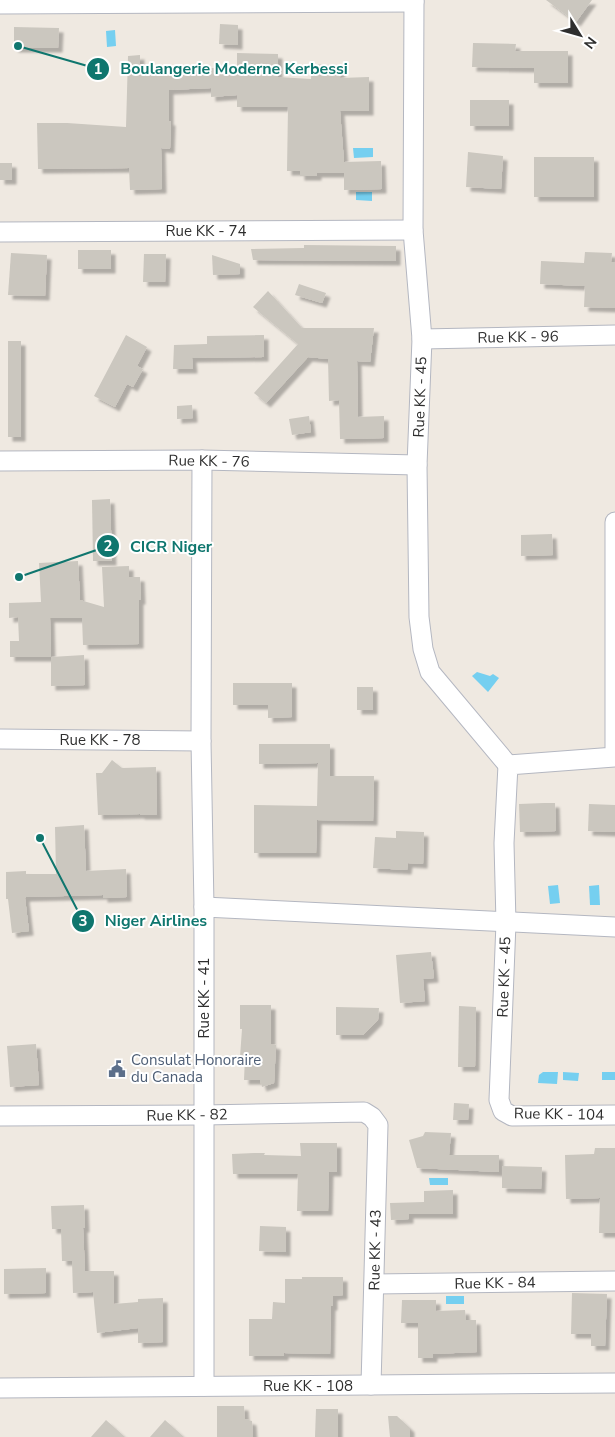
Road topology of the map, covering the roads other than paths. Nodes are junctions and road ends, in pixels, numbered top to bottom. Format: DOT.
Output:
graph roads {
  1 [pos="414,1"];
  2 [pos="0,4"];
  3 [pos="412,230"];
  4 [pos="0,232"];
  5 [pos="615,335"];
  6 [pos="422,338"];
  7 [pos="202,460"];
  8 [pos="0,461"];
  9 [pos="417,465"];
  10 [pos="615,522"];
  11 [pos="615,549"];
  12 [pos="0,739"];
  13 [pos="201,740"];
  14 [pos="615,757"];
  15 [pos="508,765"];
  16 [pos="204,907"];
  17 [pos="506,923"];
  18 [pos="615,927"];
  19 [pos="503,1111"];
  20 [pos="204,1115"];
  21 [pos="0,1116"];
  22 [pos="615,1116"];
  23 [pos="372,1117"];
  24 [pos="615,1281"];
  25 [pos="374,1284"];
  26 [pos="615,1383"];
  27 [pos="371,1385"];
  28 [pos="204,1386"];
  29 [pos="0,1388"];
  1 -- 2 [label="street"];
  1 -- 3 [label="street, Rue KK - 45"];
  3 -- 4 [label="street, Rue KK - 74"];
  3 -- 6 [label="street, Rue KK - 45"];
  5 -- 6 [label="street, Rue KK - 96"];
  6 -- 9 [label="street, Rue KK - 45"];
  7 -- 8 [label="street, Rue KK - 76"];
  7 -- 9 [label="street, Rue KK - 76"];
  7 -- 13 [label="street, Rue KK - 41"];
  9 -- 15 [label="street, Rue KK - 45"];
  10 -- 11 [label="street"];
  11 -- 14 [label="street"];
  12 -- 13 [label="street, Rue KK - 78"];
  13 -- 16 [label="street, Rue KK - 41"];
  14 -- 15 [label="street"];
  15 -- 17 [label="street, Rue KK - 45"];
  16 -- 17 [label="street"];
  16 -- 20 [label="street, Rue KK - 41"];
  17 -- 18 [label="street"];
  17 -- 19 [label="street, Rue KK - 45"];
  19 -- 22 [label="street, Rue KK - 104"];
  20 -- 21 [label="street, Rue KK - 82"];
  20 -- 23 [label="street, Rue KK - 82"];
  20 -- 28 [label="street, Rue KK - 41"];
  23 -- 25 [label="street, Rue KK - 43"];
  24 -- 25 [label="street, Rue KK - 84"];
  25 -- 27 [label="street, Rue KK - 43"];
  26 -- 27 [label="street, Rue KK - 108"];
  27 -- 28 [label="street, Rue KK - 108"];
  28 -- 29 [label="street, Rue KK - 108"];
}
